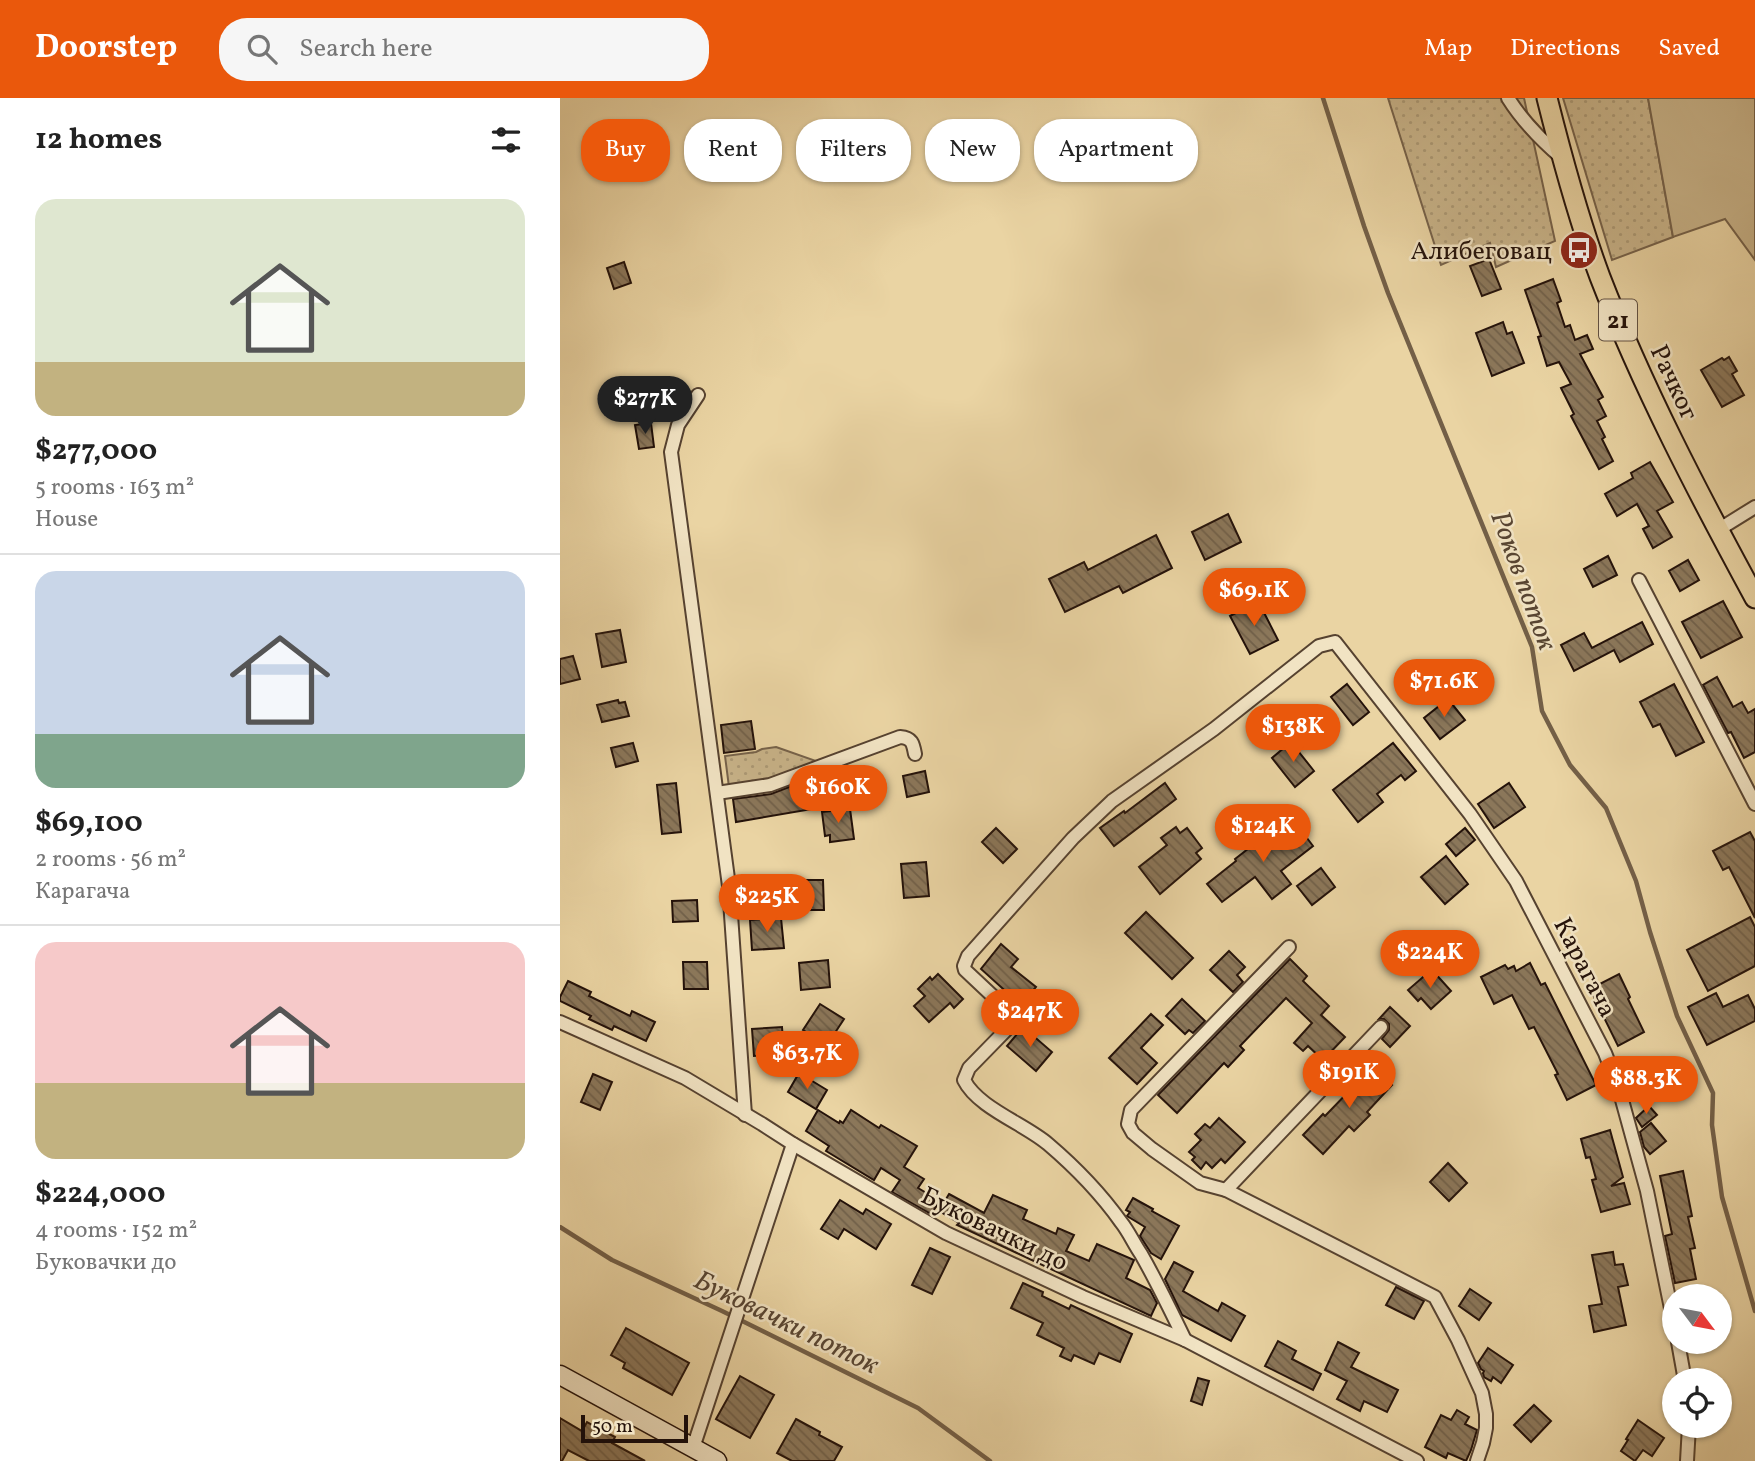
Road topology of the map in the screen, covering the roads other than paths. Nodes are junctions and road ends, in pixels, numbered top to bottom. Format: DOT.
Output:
graph roads {
  1 [pos="1508,98"];
  2 [pos="1548,98"];
  3 [pos="1563,159"];
  4 [pos="698,395"];
  5 [pos="1755,507"];
  6 [pos="1718,530"];
  7 [pos="1639,580"];
  8 [pos="1755,598"];
  9 [pos="915,754"];
  10 [pos="717,793"];
  11 [pos="1755,804"];
  12 [pos="1289,947"];
  13 [pos="560,1022"];
  14 [pos="1381,1027"];
  15 [pos="745,1115"];
  16 [pos="793,1144"];
  17 [pos="1226,1190"];
  18 [pos="1666,1284"];
  19 [pos="1185,1340"];
  20 [pos="560,1375"];
  21 [pos="1688,1438"];
  22 [pos="693,1448"];
  23 [pos="717,1461"];
  24 [pos="1418,1461"];
  25 [pos="1477,1461"];
  26 [pos="1687,1461"];
  1 -- 3 [label="street"];
  2 -- 3 [label="main road, Рачког / 21"];
  3 -- 6 [label="main road, Рачког / 21"];
  4 -- 10 [label="street"];
  5 -- 6 [label="street"];
  6 -- 8 [label="main road, Рачког / 21"];
  7 -- 11 [label="street"];
  9 -- 10 [label="street"];
  10 -- 15 [label="street"];
  12 -- 17 [label="street"];
  13 -- 15 [label="street, Буковачки до"];
  14 -- 17 [label="street"];
  15 -- 16 [label="street, Буковачки до"];
  16 -- 19 [label="street, Буковачки до"];
  16 -- 22 [label="street"];
  17 -- 25 [label="street"];
  18 -- 19 [label="street, Карагача"];
  19 -- 24 [label="street, Буковачки до"];
  20 -- 22 [label="street"];
  21 -- 26 [label="street"];
  22 -- 23 [label="street"];
}
